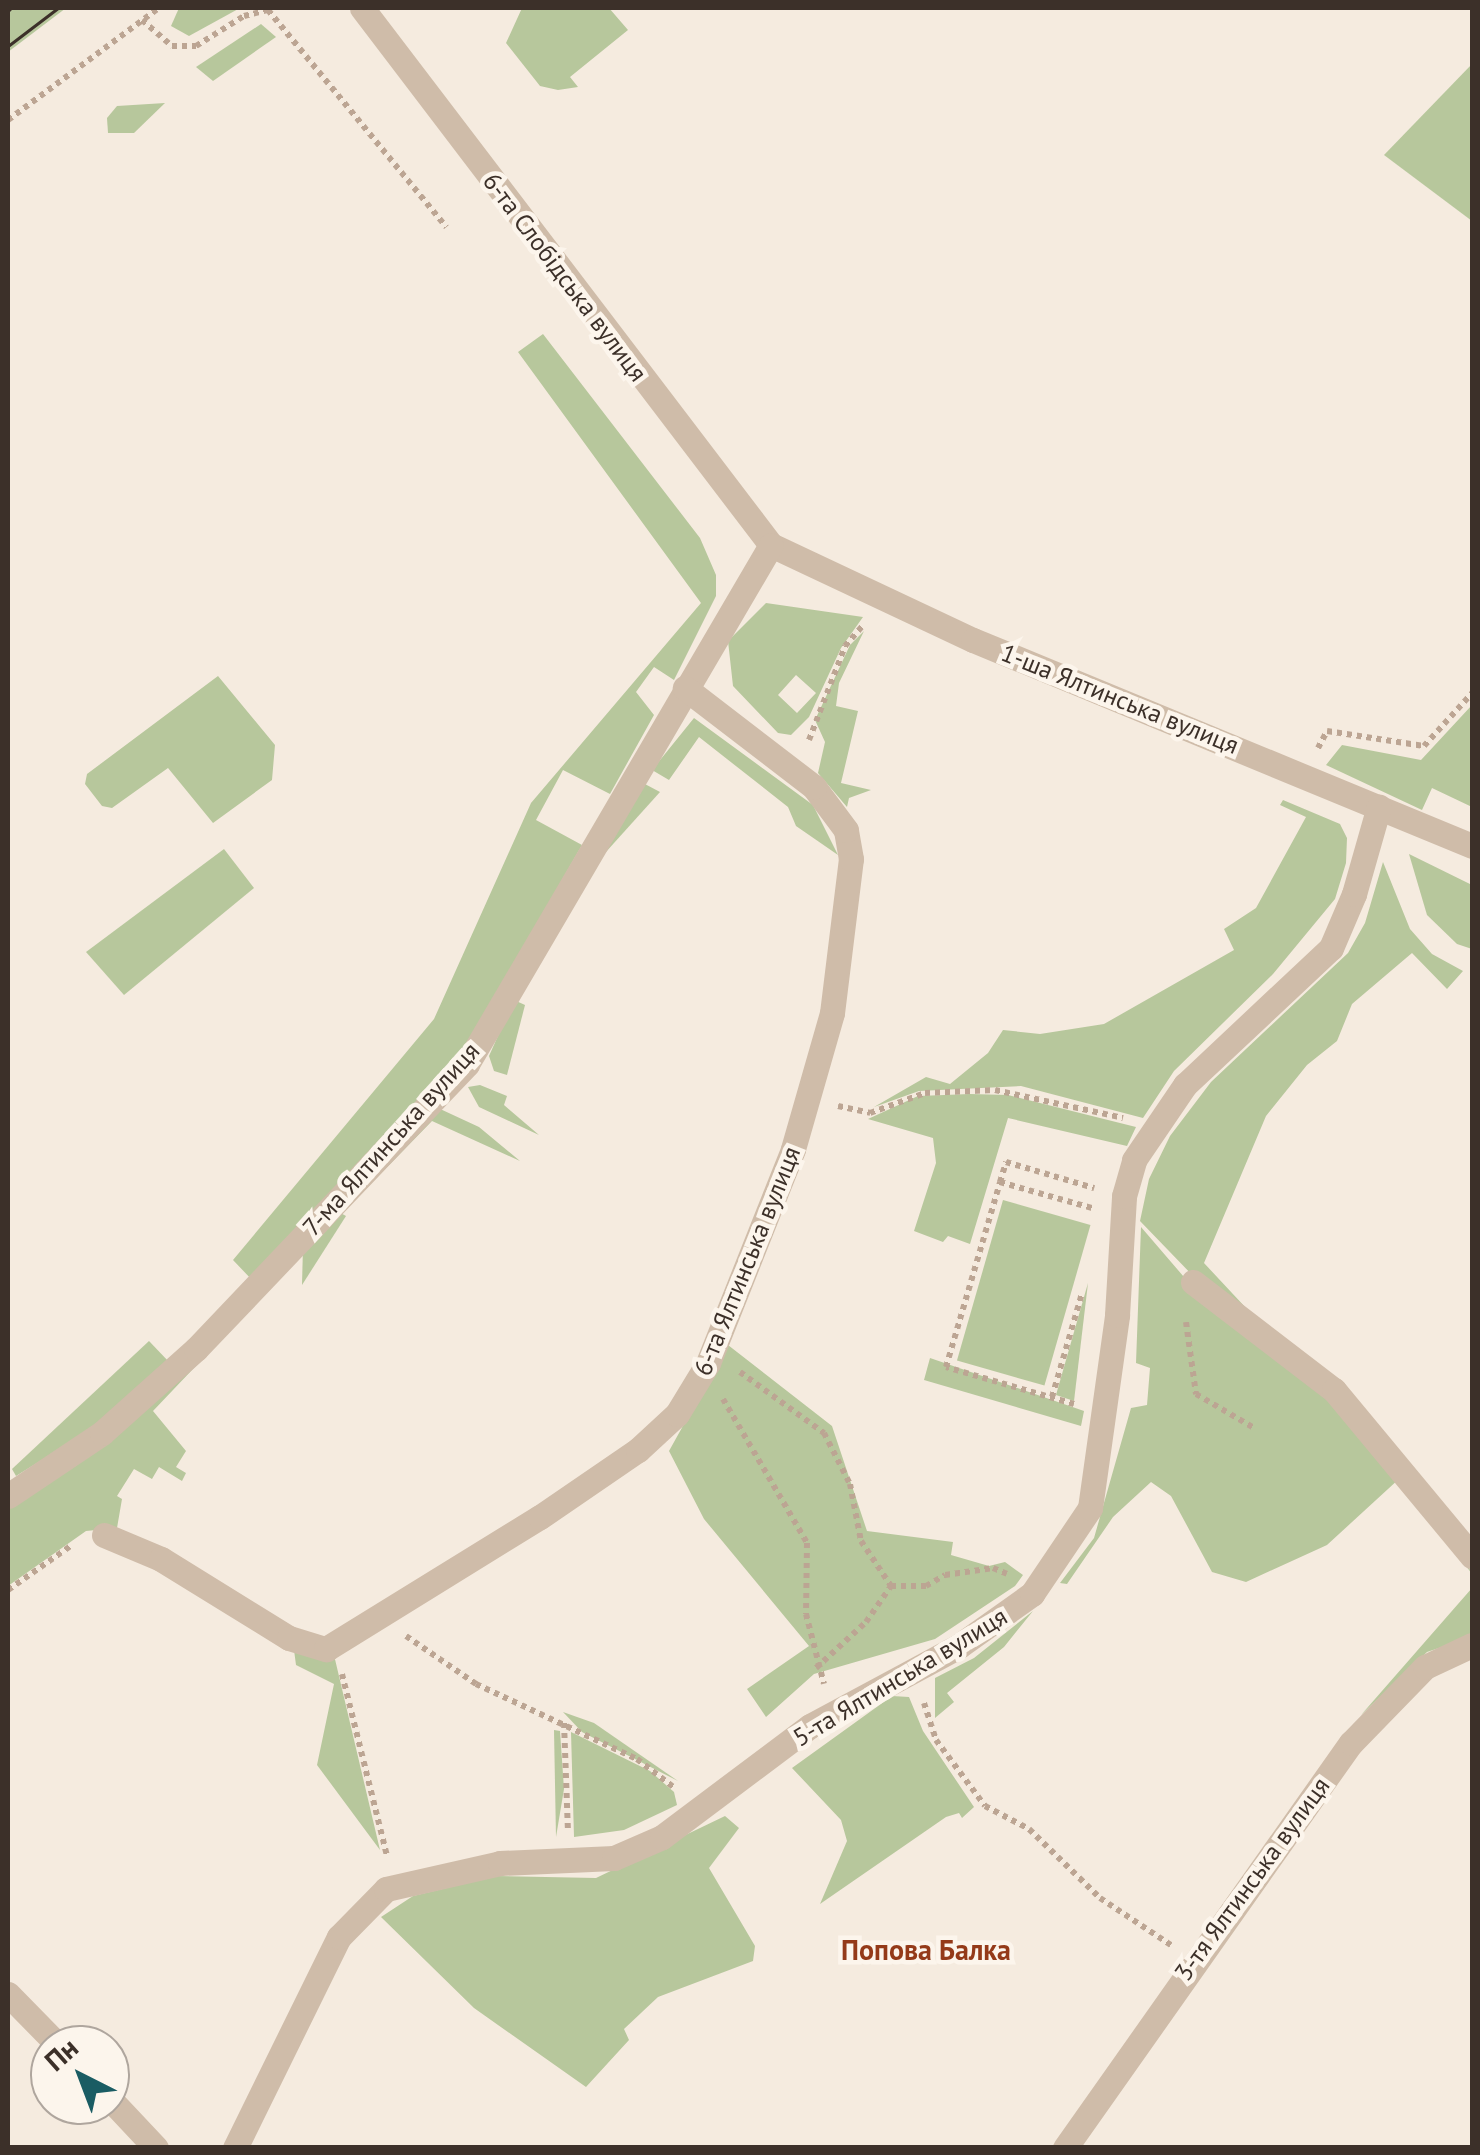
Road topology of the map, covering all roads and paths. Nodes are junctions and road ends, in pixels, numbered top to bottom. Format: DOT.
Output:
graph roads {
  1 [pos="159,8"];
  2 [pos="362,8"];
  3 [pos="142,20"];
  4 [pos="8,120"];
  5 [pos="446,227"];
  6 [pos="771,545"];
  7 [pos="863,625"];
  8 [pos="684,688"];
  9 [pos="1472,693"];
  10 [pos="792,766"];
  11 [pos="1304,772"];
  12 [pos="1379,806"];
  13 [pos="1472,846"];
  14 [pos="809,1098"];
  15 [pos="1150,1131"];
  16 [pos="1000,1182"];
  17 [pos="1093,1187"];
  18 [pos="1094,1209"];
  19 [pos="1122,1218"];
  20 [pos="1094,1224"];
  21 [pos="1088,1272"];
  22 [pos="1193,1282"];
  23 [pos="1183,1314"];
  24 [pos="706,1366"];
  25 [pos="1052,1397"];
  26 [pos="1105,1413"];
  27 [pos="1256,1429"];
  28 [pos="8,1496"];
  29 [pos="104,1535"];
  30 [pos="1472,1556"];
  31 [pos="891,1586"];
  32 [pos="8,1590"];
  33 [pos="1032,1594"];
  34 [pos="389,1610"];
  35 [pos="334,1645"];
  36 [pos="1472,1645"];
  37 [pos="816,1668"];
  38 [pos="835,1710"];
  39 [pos="564,1723"];
  40 [pos="936,1740"];
  41 [pos="699,1813"];
  42 [pos="568,1862"];
  43 [pos="400,1885"];
  44 [pos="1194,1960"];
  45 [pos="8,1994"];
  46 [pos="38,2025"];
  47 [pos="130,2120"];
  48 [pos="156,2148"];
  49 [pos="235,2148"];
  50 [pos="1064,2148"];
  1 -- 3 [label="path"];
  2 -- 6 [label="street, 6-та Слобідська вулиця"];
  3 -- 4 [label="path"];
  3 -- 5 [label="path"];
  6 -- 8 [label="street, 7-ма Ялтинська вулиця"];
  6 -- 11 [label="street, 1-ша Ялтинська вулиця"];
  7 -- 10 [label="path"];
  8 -- 10 [label="street, 6-та Ялтинська вулиця"];
  8 -- 28 [label="street, 7-ма Ялтинська вулиця"];
  9 -- 11 [label="path"];
  10 -- 14 [label="street, 6-та Ялтинська вулиця"];
  11 -- 12 [label="street, 1-ша Ялтинська вулиця"];
  12 -- 13 [label="street, 1-ша Ялтинська вулиця"];
  12 -- 15 [label="street, 5-та Ялтинська вулиця"];
  14 -- 15 [label="path"];
  14 -- 24 [label="street, 6-та Ялтинська вулиця"];
  15 -- 19 [label="street, 5-та Ялтинська вулиця"];
  16 -- 17 [label="path"];
  16 -- 18 [label="path"];
  16 -- 25 [label="path"];
  18 -- 19 [label="path"];
  18 -- 20 [label="path"];
  19 -- 26 [label="street, 5-та Ялтинська вулиця"];
  21 -- 25 [label="path"];
  22 -- 30 [label="street"];
  23 -- 27 [label="path"];
  24 -- 31 [label="path"];
  24 -- 34 [label="street, 6-та Ялтинська вулиця"];
  24 -- 37 [label="path"];
  25 -- 26 [label="path"];
  26 -- 33 [label="street, 5-та Ялтинська вулиця"];
  29 -- 32 [label="path"];
  29 -- 35 [label="street"];
  31 -- 33 [label="path"];
  31 -- 37 [label="path"];
  33 -- 38 [label="street, 5-та Ялтинська вулиця"];
  34 -- 35 [label="street, 6-та Ялтинська вулиця"];
  34 -- 39 [label="path"];
  35 -- 43 [label="path"];
  36 -- 44 [label="street, 3-тя Ялтинська вулиця"];
  37 -- 38 [label="path"];
  38 -- 41 [label="street, 5-та Ялтинська вулиця"];
  39 -- 41 [label="path"];
  39 -- 42 [label="path"];
  40 -- 44 [label="path"];
  41 -- 42 [label="street, 5-та Ялтинська вулиця"];
  42 -- 43 [label="street, 5-та Ялтинська вулиця"];
  43 -- 49 [label="street, 5-та Ялтинська вулиця"];
  44 -- 50 [label="street, 3-тя Ялтинська вулиця"];
  45 -- 46 [label="street"];
  47 -- 48 [label="street"];
}
